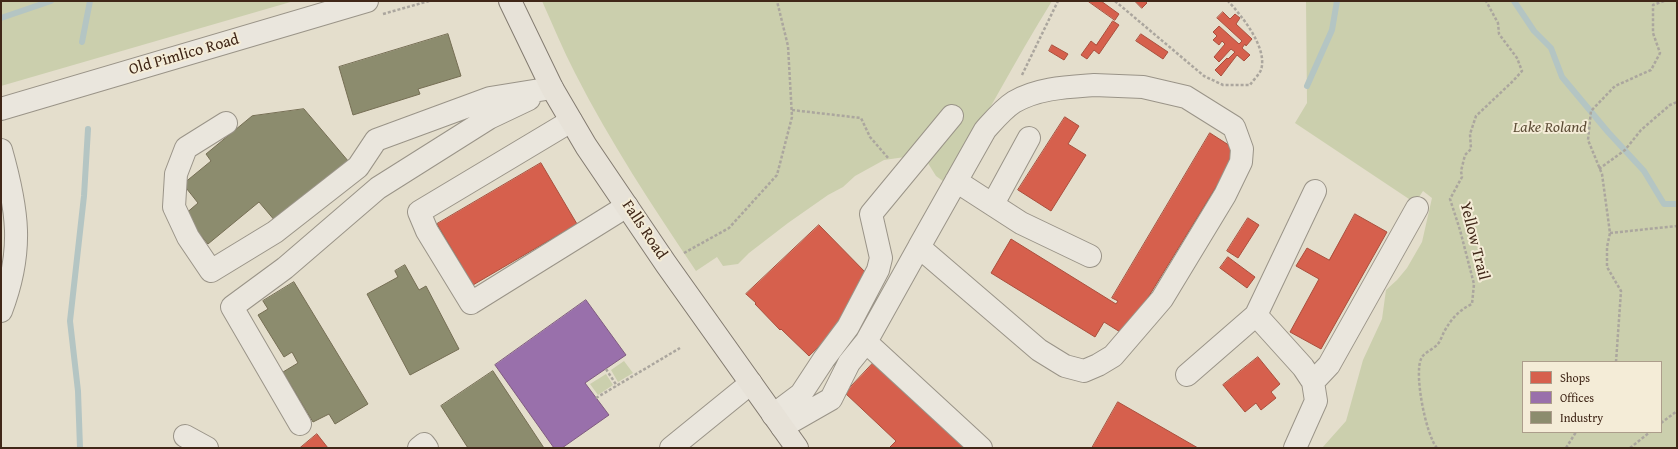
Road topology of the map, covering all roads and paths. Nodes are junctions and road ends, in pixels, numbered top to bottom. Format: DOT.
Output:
graph roads {
  1 [pos="367,1"];
  2 [pos="510,1"];
  3 [pos="777,1"];
  4 [pos="1058,1"];
  5 [pos="1115,1"];
  6 [pos="1228,1"];
  7 [pos="1486,1"];
  8 [pos="1664,1"];
  9 [pos="552,88"];
  10 [pos="1677,102"];
  11 [pos="1014,103"];
  12 [pos="1,109"];
  13 [pos="792,110"];
  14 [pos="952,116"];
  15 [pos="571,121"];
  16 [pos="226,123"];
  17 [pos="1029,138"];
  18 [pos="1,150"];
  19 [pos="1599,168"];
  20 [pos="904,174"];
  21 [pos="956,181"];
  22 [pos="1315,191"];
  23 [pos="993,204"];
  24 [pos="627,206"];
  25 [pos="1417,208"];
  26 [pos="1677,226"];
  27 [pos="1610,233"];
  28 [pos="919,247"];
  29 [pos="1090,256"];
  30 [pos="666,264"];
  31 [pos="1,310"];
  32 [pos="1256,315"];
  33 [pos="866,342"];
  34 [pos="680,348"];
  35 [pos="1616,361"];
  36 [pos="606,369"];
  37 [pos="1187,376"];
  38 [pos="1313,382"];
  39 [pos="751,383"];
  40 [pos="618,386"];
  41 [pos="596,398"];
  42 [pos="1677,410"];
  43 [pos="778,421"];
  44 [pos="1662,422"];
  45 [pos="300,424"];
  46 [pos="1575,433"];
  47 [pos="1649,433"];
  48 [pos="185,436"];
  49 [pos="208,448"];
  50 [pos="419,448"];
  51 [pos="427,448"];
  52 [pos="671,448"];
  53 [pos="797,448"];
  54 [pos="981,448"];
  55 [pos="1295,448"];
  56 [pos="1437,448"];
  57 [pos="1566,448"];
  58 [pos="1630,448"];
  1 -- 12 [label="street, Old Pimlico Road"];
  2 -- 9 [label="main road, Falls Road"];
  3 -- 13 [label="path"];
  4 -- 11 [label="path"];
  5 -- 6 [label="path"];
  7 -- 56 [label="path, Yellow Trail"];
  8 -- 19 [label="path"];
  9 -- 15 [label="main road, Falls Road"];
  9 -- 16 [label="street"];
  9 -- 45 [label="street"];
  10 -- 19 [label="path"];
  11 -- 21 [label="street"];
  11 -- 28 [label="street"];
  13 -- 20 [label="path"];
  13 -- 30 [label="path"];
  14 -- 20 [label="street"];
  15 -- 24 [label="main road, Falls Road"];
  15 -- 24 [label="street"];
  17 -- 23 [label="street"];
  18 -- 31 [label="street"];
  19 -- 27 [label="path"];
  20 -- 43 [label="street"];
  21 -- 23 [label="street"];
  21 -- 28 [label="street"];
  22 -- 32 [label="street"];
  23 -- 29 [label="street"];
  24 -- 30 [label="main road, Falls Road"];
  25 -- 38 [label="street"];
  26 -- 27 [label="path"];
  27 -- 35 [label="path"];
  28 -- 33 [label="street"];
  30 -- 39 [label="main road, Falls Road"];
  32 -- 37 [label="street"];
  32 -- 38 [label="street"];
  33 -- 43 [label="street"];
  33 -- 54 [label="street"];
  34 -- 40 [label="path"];
  36 -- 40 [label="path"];
  38 -- 55 [label="street"];
  39 -- 43 [label="main road, Falls Road"];
  39 -- 52 [label="street"];
  40 -- 41 [label="path"];
  42 -- 44 [label="path"];
  43 -- 53 [label="main road, Falls Road"];
  46 -- 57 [label="path"];
  47 -- 58 [label="path"];
  48 -- 49 [label="street"];
  50 -- 51 [label="street"];
}
